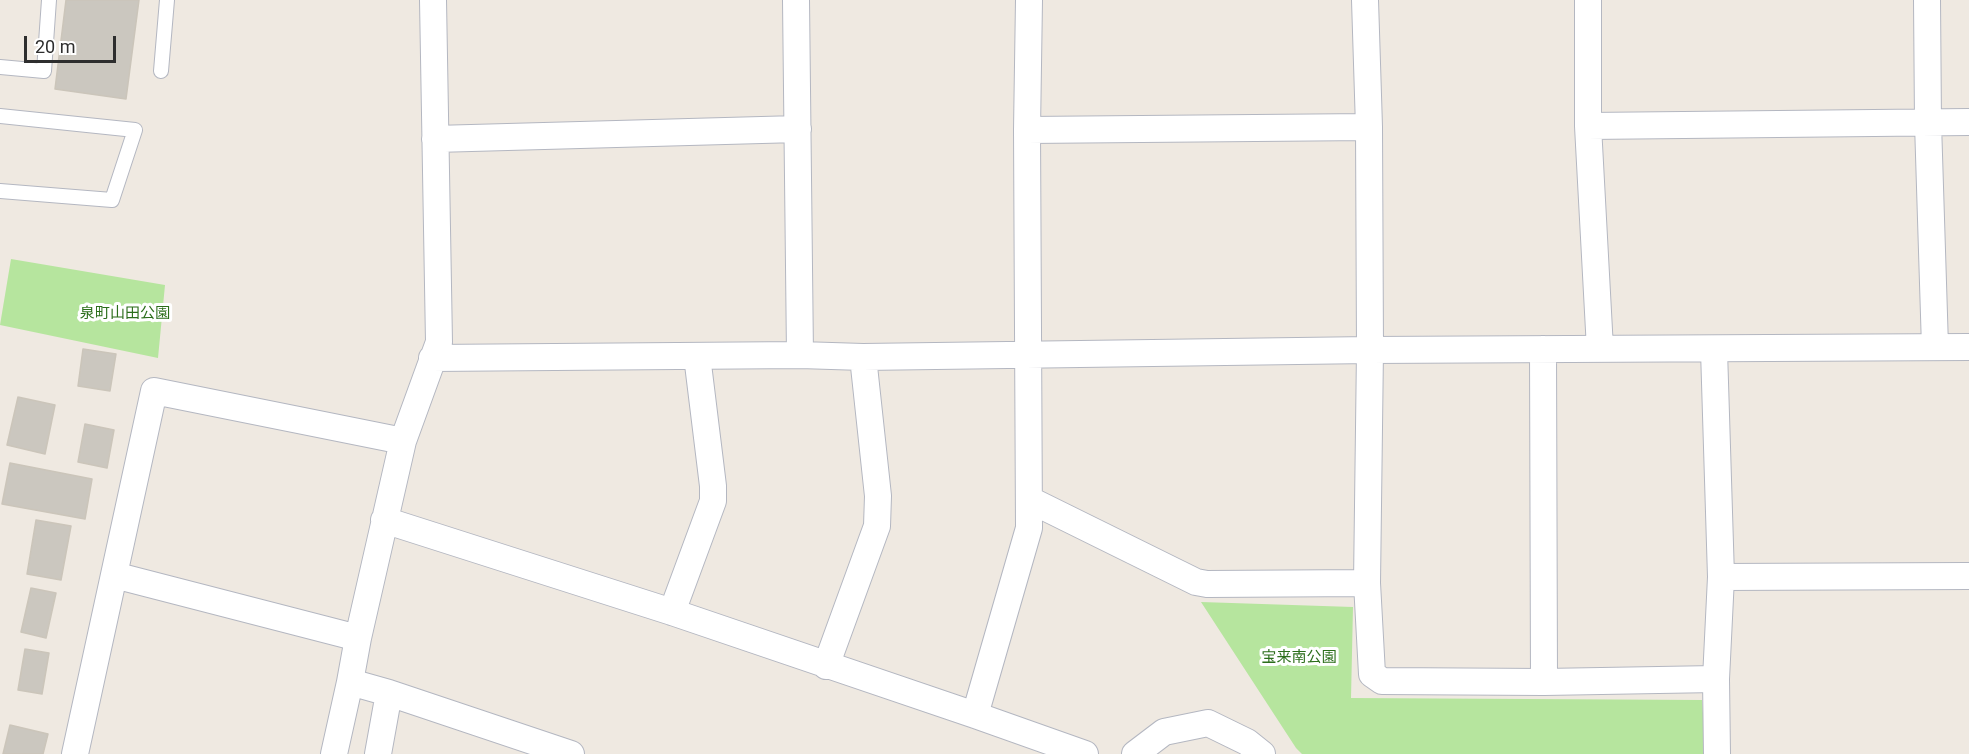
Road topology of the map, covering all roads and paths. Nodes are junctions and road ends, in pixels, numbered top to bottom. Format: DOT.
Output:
graph roads {
  1 [pos="49,0"];
  2 [pos="167,0"];
  3 [pos="433,0"];
  4 [pos="796,0"];
  5 [pos="1029,0"];
  6 [pos="1365,0"];
  7 [pos="1588,0"];
  8 [pos="1927,0"];
  9 [pos="0,68"];
  10 [pos="161,71"];
  11 [pos="0,116"];
  12 [pos="1969,122"];
  13 [pos="1928,123"];
  14 [pos="1588,126"];
  15 [pos="1369,127"];
  16 [pos="798,129"];
  17 [pos="1027,130"];
  18 [pos="435,139"];
  19 [pos="0,191"];
  20 [pos="1935,347"];
  21 [pos="1969,347"];
  22 [pos="1543,349"];
  23 [pos="1600,349"];
  24 [pos="1370,350"];
  25 [pos="1714,350"];
  26 [pos="800,355"];
  27 [pos="697,356"];
  28 [pos="1028,356"];
  29 [pos="862,357"];
  30 [pos="432,358"];
  31 [pos="403,441"];
  32 [pos="1030,500"];
  33 [pos="384,520"];
  34 [pos="114,575"];
  35 [pos="1969,576"];
  36 [pos="1721,577"];
  37 [pos="1367,583"];
  38 [pos="672,612"];
  39 [pos="358,638"];
  40 [pos="826,666"];
  41 [pos="1716,679"];
  42 [pos="350,682"];
  43 [pos="1544,682"];
  44 [pos="389,693"];
  45 [pos="975,715"];
  46 [pos="75,754"];
  47 [pos="334,754"];
  48 [pos="378,754"];
  49 [pos="571,754"];
  50 [pos="1085,754"];
  51 [pos="1135,754"];
  52 [pos="1262,754"];
  53 [pos="1718,754"];
  1 -- 9 [label="lane"];
  2 -- 10 [label="lane"];
  3 -- 18 [label="street"];
  4 -- 16 [label="street"];
  5 -- 17 [label="street"];
  6 -- 15 [label="street"];
  7 -- 14 [label="street"];
  8 -- 13 [label="street"];
  11 -- 19 [label="lane"];
  12 -- 13 [label="street"];
  13 -- 14 [label="street"];
  13 -- 20 [label="street"];
  14 -- 23 [label="street"];
  15 -- 17 [label="street"];
  15 -- 24 [label="street"];
  16 -- 18 [label="street"];
  16 -- 26 [label="street"];
  17 -- 28 [label="street"];
  18 -- 30 [label="street"];
  20 -- 21 [label="street"];
  20 -- 25 [label="street"];
  22 -- 23 [label="street"];
  22 -- 24 [label="street"];
  22 -- 43 [label="street"];
  23 -- 25 [label="street"];
  24 -- 28 [label="street"];
  24 -- 37 [label="street"];
  25 -- 36 [label="street"];
  26 -- 27 [label="street"];
  26 -- 29 [label="street"];
  27 -- 30 [label="street"];
  27 -- 38 [label="street"];
  28 -- 29 [label="street"];
  28 -- 32 [label="street"];
  29 -- 40 [label="street"];
  30 -- 31 [label="street"];
  31 -- 33 [label="street"];
  31 -- 34 [label="street"];
  32 -- 37 [label="street"];
  32 -- 45 [label="street"];
  33 -- 38 [label="street"];
  33 -- 39 [label="street"];
  34 -- 39 [label="street"];
  34 -- 46 [label="street"];
  35 -- 36 [label="street"];
  36 -- 41 [label="street"];
  37 -- 43 [label="street"];
  38 -- 40 [label="street"];
  39 -- 42 [label="street"];
  40 -- 45 [label="street"];
  41 -- 43 [label="street"];
  41 -- 53 [label="street"];
  42 -- 44 [label="street"];
  42 -- 47 [label="street"];
  44 -- 48 [label="street"];
  44 -- 49 [label="street"];
  45 -- 50 [label="street"];
  51 -- 52 [label="street"];
}
